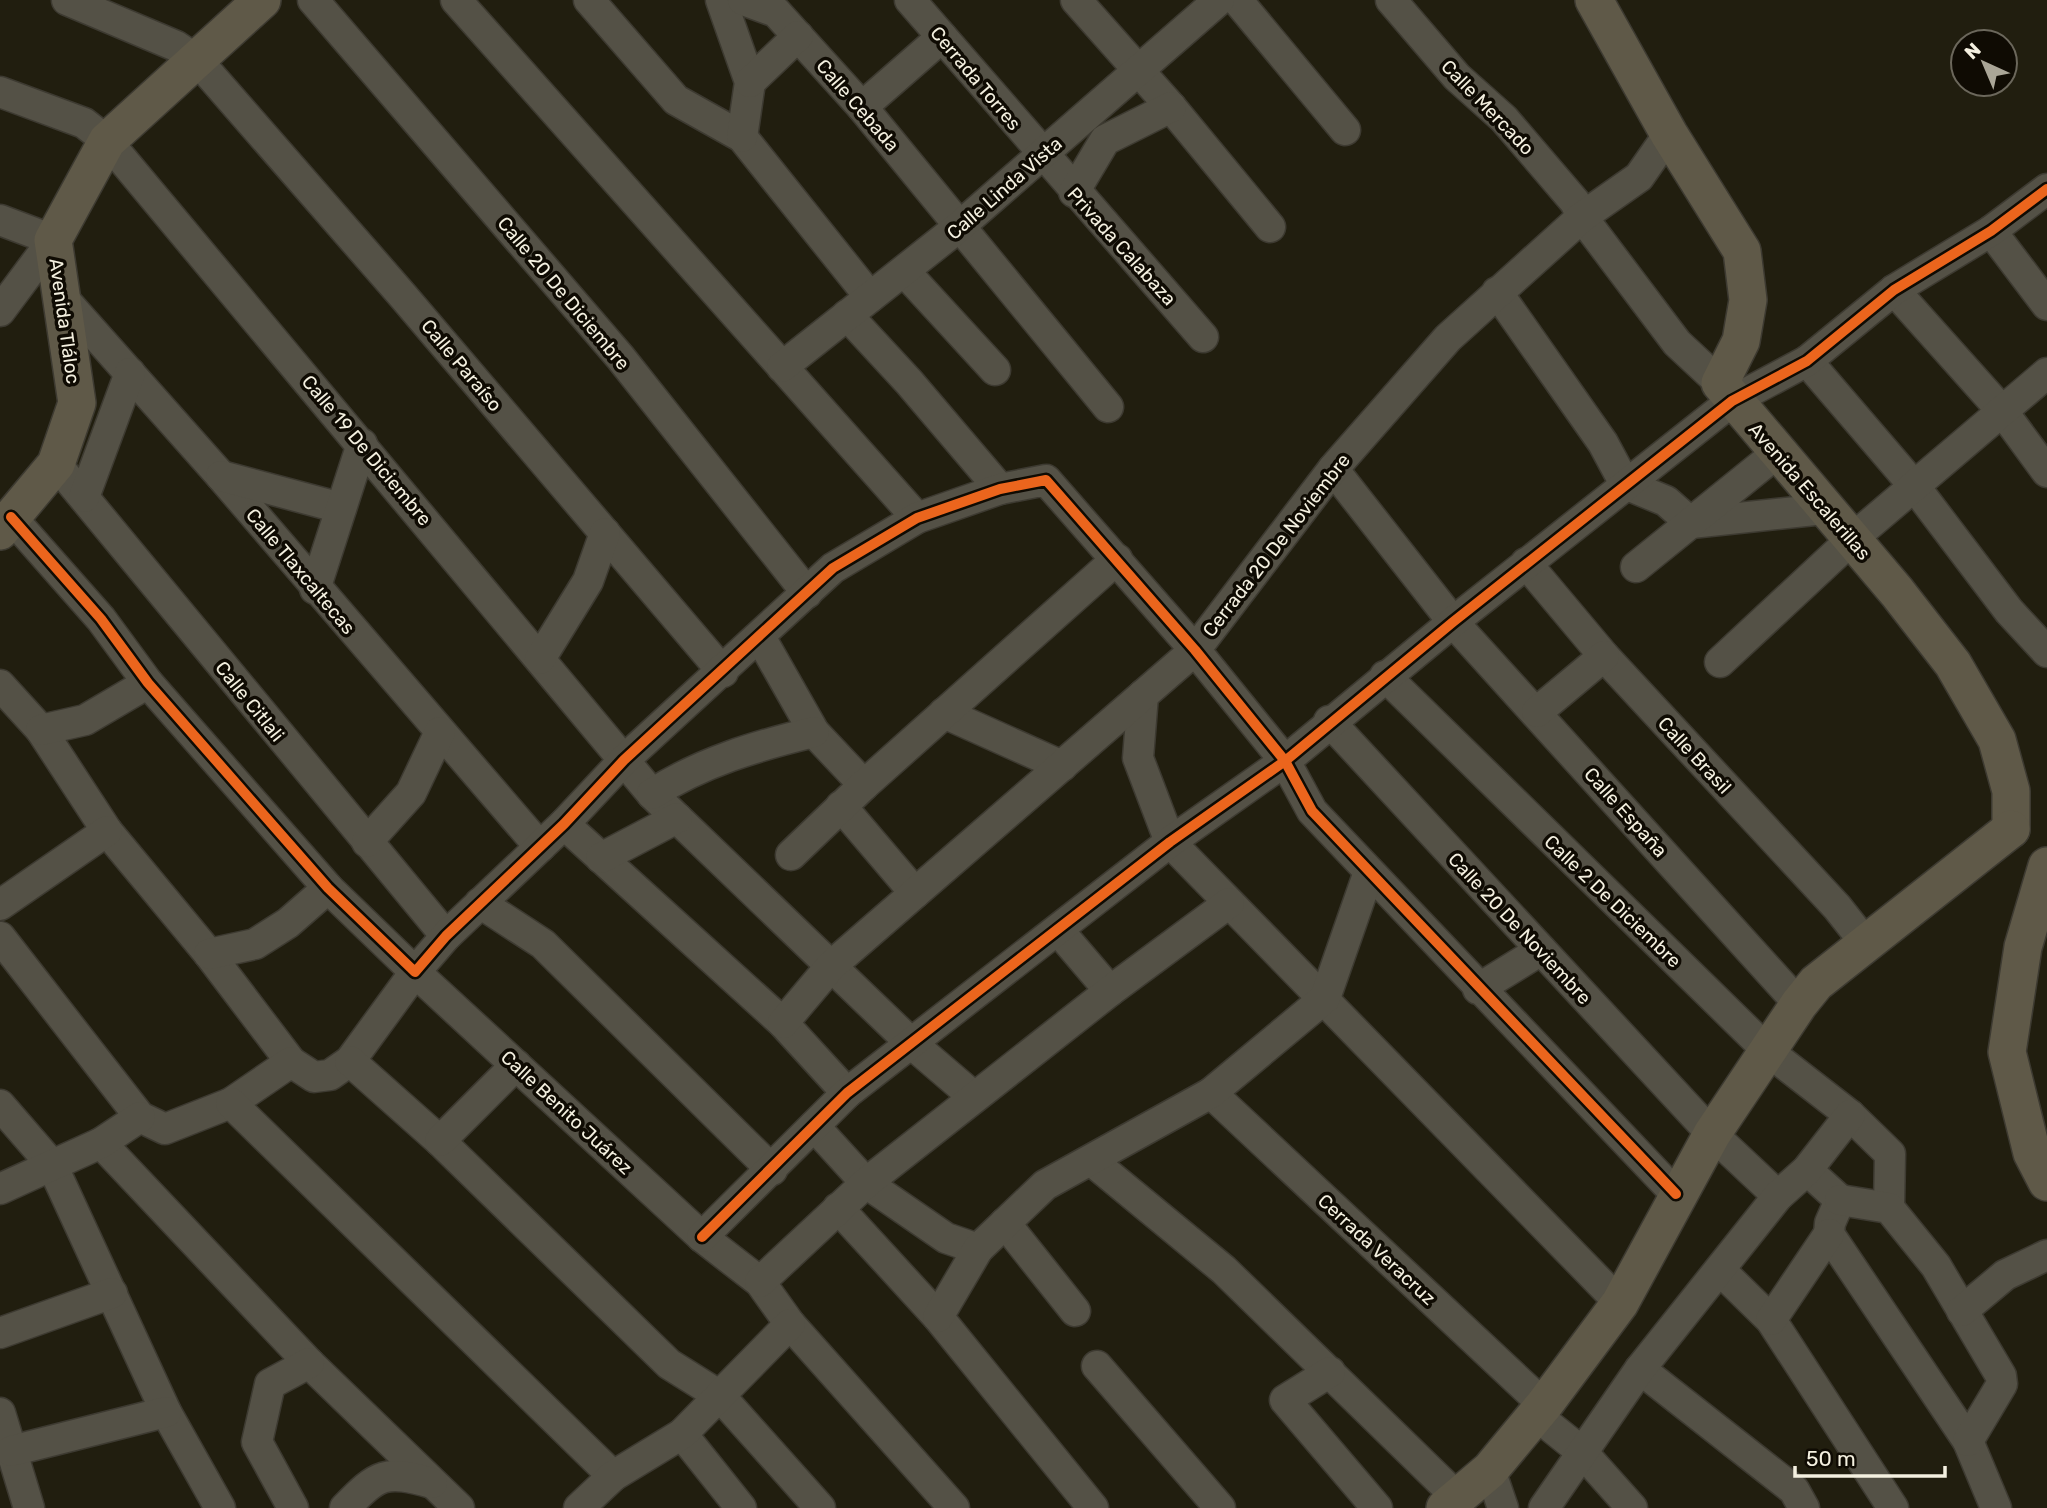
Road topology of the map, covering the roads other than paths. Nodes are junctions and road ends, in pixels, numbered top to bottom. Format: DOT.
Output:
graph roads {
  1 [pos="66,0"];
  2 [pos="262,0"];
  3 [pos="313,0"];
  4 [pos="456,0"];
  5 [pos="589,0"];
  6 [pos="721,0"];
  7 [pos="743,0"];
  8 [pos="910,0"];
  9 [pos="1076,0"];
  10 [pos="1391,0"];
  11 [pos="1594,0"];
  12 [pos="1221,1"];
  13 [pos="797,36"];
  14 [pos="942,37"];
  15 [pos="197,60"];
  16 [pos="1139,72"];
  17 [pos="750,82"];
  18 [pos="0,92"];
  19 [pos="862,107"];
  20 [pos="1171,107"];
  21 [pos="1345,130"];
  22 [pos="1670,134"];
  23 [pos="741,137"];
  24 [pos="107,141"];
  25 [pos="1042,155"];
  26 [pos="2047,189"];
  27 [pos="1074,192"];
  28 [pos="1582,217"];
  29 [pos="0,220"];
  30 [pos="960,226"];
  31 [pos="1270,227"];
  32 [pos="1991,232"];
  33 [pos="53,240"];
  34 [pos="904,271"];
  35 [pos="1894,290"];
  36 [pos="1497,292"];
  37 [pos="4,294"];
  38 [pos="61,296"];
  39 [pos="2047,304"];
  40 [pos="859,306"];
  41 [pos="1203,337"];
  42 [pos="1807,361"];
  43 [pos="782,367"];
  44 [pos="995,370"];
  45 [pos="130,373"];
  46 [pos="2047,373"];
  47 [pos="1726,392"];
  48 [pos="1108,407"];
  49 [pos="2003,412"];
  50 [pos="362,444"];
  51 [pos="1777,453"];
  52 [pos="57,464"];
  53 [pos="1333,469"];
  54 [pos="2047,472"];
  55 [pos="221,476"];
  56 [pos="1625,484"];
  57 [pos="1915,487"];
  58 [pos="1000,489"];
  59 [pos="84,497"];
  60 [pos="341,508"];
  61 [pos="1824,509"];
  62 [pos="917,517"];
  63 [pos="1691,523"];
  64 [pos="5,524"];
  65 [pos="605,533"];
  66 [pos="1852,539"];
  67 [pos="1117,559"];
  68 [pos="1526,563"];
  69 [pos="1636,566"];
  70 [pos="315,589"];
  71 [pos="807,593"];
  72 [pos="1452,622"];
  73 [pos="760,637"];
  74 [pos="1195,650"];
  75 [pos="2047,652"];
  76 [pos="1604,656"];
  77 [pos="540,659"];
  78 [pos="1720,662"];
  79 [pos="723,672"];
  80 [pos="1385,676"];
  81 [pos="148,683"];
  82 [pos="0,685"];
  83 [pos="1143,695"];
  84 [pos="1536,712"];
  85 [pos="944,713"];
  86 [pos="1329,721"];
  87 [pos="41,730"];
  88 [pos="814,732"];
  89 [pos="440,733"];
  90 [pos="624,760"];
  91 [pos="1285,761"];
  92 [pos="1062,766"];
  93 [pos="864,785"];
  94 [pos="652,794"];
  95 [pos="841,806"];
  96 [pos="677,818"];
  97 [pos="564,824"];
  98 [pos="2011,829"];
  99 [pos="107,831"];
  100 [pos="367,842"];
  101 [pos="1170,842"];
  102 [pos="540,847"];
  103 [pos="2047,853"];
  104 [pos="791,855"];
  105 [pos="601,858"];
  106 [pos="2047,866"];
  107 [pos="1369,872"];
  108 [pos="328,888"];
  109 [pos="915,893"];
  110 [pos="480,903"];
  111 [pos="1229,903"];
  112 [pos="0,905"];
  113 [pos="1058,930"];
  114 [pos="446,936"];
  115 [pos="0,937"];
  116 [pos="1867,945"];
  117 [pos="1541,950"];
  118 [pos="209,954"];
  119 [pos="831,966"];
  120 [pos="415,972"];
  121 [pos="1478,989"];
  122 [pos="1110,991"];
  123 [pos="1325,998"];
  124 [pos="1799,1004"];
  125 [pos="783,1023"];
  126 [pos="911,1043"];
  127 [pos="1769,1052"];
  128 [pos="349,1061"];
  129 [pos="291,1062"];
  130 [pos="516,1065"];
  131 [pos="847,1093"];
  132 [pos="1211,1093"];
  133 [pos="974,1097"];
  134 [pos="231,1103"];
  135 [pos="0,1105"];
  136 [pos="1850,1115"];
  137 [pos="140,1117"];
  138 [pos="814,1126"];
  139 [pos="1712,1134"];
  140 [pos="440,1141"];
  141 [pos="101,1143"];
  142 [pos="2042,1157"];
  143 [pos="1092,1161"];
  144 [pos="52,1165"];
  145 [pos="772,1170"];
  146 [pos="1807,1170"];
  147 [pos="866,1183"];
  148 [pos="0,1189"];
  149 [pos="1676,1194"];
  150 [pos="1778,1196"];
  151 [pos="1840,1200"];
  152 [pos="838,1208"];
  153 [pos="1889,1208"];
  154 [pos="1005,1223"];
  155 [pos="1829,1234"];
  156 [pos="702,1237"];
  157 [pos="978,1249"];
  158 [pos="2047,1255"];
  159 [pos="1720,1270"];
  160 [pos="760,1282"];
  161 [pos="112,1293"];
  162 [pos="1620,1303"];
  163 [pos="1075,1311"];
  164 [pos="1962,1311"];
  165 [pos="938,1317"];
  166 [pos="1771,1320"];
  167 [pos="790,1324"];
  168 [pos="0,1333"];
  169 [pos="309,1363"];
  170 [pos="1097,1366"];
  171 [pos="1640,1369"];
  172 [pos="1330,1373"];
  173 [pos="720,1396"];
  174 [pos="1540,1410"];
  175 [pos="166,1412"];
  176 [pos="0,1413"];
  177 [pos="682,1434"];
  178 [pos="1968,1441"];
  179 [pos="11,1451"];
  180 [pos="1583,1452"];
  181 [pos="1490,1470"];
  182 [pos="613,1476"];
  183 [pos="434,1484"];
  184 [pos="1451,1503"];
  185 [pos="29,1508"];
  186 [pos="220,1508"];
  187 [pos="293,1508"];
  188 [pos="345,1508"];
  189 [pos="459,1508"];
  190 [pos="579,1508"];
  191 [pos="741,1508"];
  192 [pos="820,1508"];
  193 [pos="954,1508"];
  194 [pos="1093,1508"];
  195 [pos="1220,1508"];
  196 [pos="1377,1508"];
  197 [pos="1503,1508"];
  198 [pos="1544,1508"];
  199 [pos="1632,1508"];
  200 [pos="1804,1508"];
  201 [pos="1893,1508"];
  202 [pos="1996,1508"];
  1 -- 15 [label="street, Calle Paraíso"];
  2 -- 15 [label="main road, Avenida Tláloc"];
  3 -- 71 [label="street, Calle 20 De Diciembre"];
  4 -- 43 [label="street"];
  5 -- 23 [label="street"];
  6 -- 17 [label="street"];
  7 -- 13 [label="street, Calle Cebada"];
  8 -- 14 [label="street, Cerrada Torres"];
  9 -- 16 [label="street"];
  10 -- 28 [label="street, Calle Mercado"];
  11 -- 22 [label="main road"];
  12 -- 16 [label="street, Calle Linda Vista"];
  12 -- 21 [label="street"];
  13 -- 17 [label="street"];
  13 -- 19 [label="street, Calle Cebada"];
  14 -- 19 [label="street"];
  14 -- 25 [label="street, Cerrada Torres"];
  15 -- 24 [label="main road, Avenida Tláloc"];
  15 -- 65 [label="street, Calle Paraíso"];
  16 -- 20 [label="street"];
  16 -- 25 [label="street, Calle Linda Vista"];
  17 -- 23 [label="street"];
  18 -- 24 [label="street, Calle 19 De Diciembre"];
  19 -- 30 [label="street, Calle Cebada"];
  20 -- 27 [label="street"];
  20 -- 31 [label="street"];
  22 -- 28 [label="street, Cerrada 20 De Noviembre"];
  22 -- 47 [label="main road"];
  23 -- 40 [label="street"];
  24 -- 33 [label="main road, Avenida Tláloc"];
  24 -- 50 [label="street, Calle 19 De Diciembre"];
  25 -- 27 [label="street, Privada Calabaza"];
  25 -- 30 [label="street, Calle Linda Vista"];
  26 -- 32 [label="street"];
  27 -- 41 [label="street, Privada Calabaza"];
  28 -- 36 [label="street, Cerrada 20 De Noviembre"];
  28 -- 47 [label="street, Calle Mercado"];
  29 -- 33 [label="street"];
  30 -- 34 [label="street, Calle Linda Vista"];
  30 -- 48 [label="street, Calle Cebada"];
  32 -- 35 [label="street"];
  32 -- 39 [label="street"];
  33 -- 37 [label="street"];
  33 -- 38 [label="main road, Avenida Tláloc"];
  34 -- 40 [label="street, Calle Linda Vista"];
  34 -- 44 [label="street"];
  35 -- 42 [label="street"];
  35 -- 49 [label="street"];
  36 -- 53 [label="street, Cerrada 20 De Noviembre"];
  36 -- 56 [label="street"];
  38 -- 45 [label="street, Calle Tlaxcaltecas"];
  38 -- 52 [label="main road, Avenida Tláloc"];
  40 -- 43 [label="street, Calle Linda Vista"];
  40 -- 58 [label="street"];
  42 -- 47 [label="street"];
  42 -- 57 [label="street"];
  43 -- 62 [label="street"];
  45 -- 55 [label="street, Calle Tlaxcaltecas"];
  45 -- 59 [label="street"];
  46 -- 49 [label="street"];
  47 -- 51 [label="main road, Avenida Escalerillas"];
  47 -- 56 [label="street"];
  49 -- 54 [label="street"];
  49 -- 57 [label="street"];
  50 -- 60 [label="street"];
  50 -- 77 [label="street, Calle 19 De Diciembre"];
  51 -- 61 [label="main road, Avenida Escalerillas"];
  51 -- 63 [label="street"];
  52 -- 59 [label="street, Calle Citlali"];
  52 -- 64 [label="main road, Avenida Tláloc"];
  53 -- 72 [label="street, Calle España"];
  53 -- 74 [label="street, Cerrada 20 De Noviembre"];
  55 -- 60 [label="street"];
  55 -- 70 [label="street, Calle Tlaxcaltecas"];
  56 -- 63 [label="street"];
  56 -- 68 [label="street"];
  57 -- 66 [label="street"];
  57 -- 75 [label="street"];
  58 -- 62 [label="street"];
  58 -- 67 [label="street"];
  59 -- 100 [label="street, Calle Citlali"];
  60 -- 70 [label="street"];
  61 -- 63 [label="street"];
  61 -- 66 [label="main road, Avenida Escalerillas"];
  62 -- 71 [label="street"];
  63 -- 69 [label="street"];
  64 -- 81 [label="street, Calle Benito Juárez"];
  65 -- 77 [label="street"];
  65 -- 79 [label="street, Calle Paraíso"];
  66 -- 78 [label="street"];
  66 -- 98 [label="main road, Avenida Escalerillas"];
  67 -- 74 [label="street"];
  67 -- 85 [label="street"];
  68 -- 72 [label="street"];
  68 -- 76 [label="street, Calle Brasil"];
  70 -- 89 [label="street, Calle Tlaxcaltecas"];
  71 -- 73 [label="street"];
  72 -- 80 [label="street"];
  72 -- 84 [label="street, Calle España"];
  73 -- 79 [label="street"];
  73 -- 88 [label="street"];
  74 -- 83 [label="street, Cerrada 20 De Noviembre"];
  74 -- 91 [label="street"];
  76 -- 84 [label="street"];
  76 -- 116 [label="street, Calle Brasil"];
  77 -- 90 [label="street, Calle 19 De Diciembre"];
  79 -- 90 [label="street"];
  80 -- 86 [label="street"];
  80 -- 127 [label="street, Calle 2 De Diciembre"];
  81 -- 87 [label="street"];
  81 -- 108 [label="street, Calle Benito Juárez"];
  82 -- 87 [label="street"];
  83 -- 92 [label="street, Cerrada 20 De Noviembre"];
  83 -- 101 [label="street"];
  84 -- 124 [label="street, Calle España"];
  85 -- 92 [label="street"];
  85 -- 93 [label="street"];
  86 -- 91 [label="street"];
  86 -- 117 [label="street, Calle 20 De Noviembre"];
  87 -- 99 [label="street"];
  88 -- 93 [label="street"];
  88 -- 94 [label="street"];
  89 -- 100 [label="street"];
  89 -- 102 [label="street, Calle Tlaxcaltecas"];
  90 -- 94 [label="street, Calle 19 De Diciembre"];
  90 -- 97 [label="street"];
  91 -- 101 [label="street"];
  91 -- 107 [label="street"];
  92 -- 109 [label="street, Cerrada 20 De Noviembre"];
  93 -- 95 [label="street"];
  94 -- 96 [label="street, Calle 19 De Diciembre"];
  95 -- 104 [label="street"];
  95 -- 109 [label="street"];
  96 -- 105 [label="street"];
  96 -- 119 [label="street, Calle 19 De Diciembre"];
  97 -- 102 [label="street"];
  97 -- 105 [label="street"];
  98 -- 103 [label="main road"];
  98 -- 116 [label="main road"];
  99 -- 112 [label="street"];
  99 -- 118 [label="street"];
  100 -- 114 [label="street, Calle Citlali"];
  101 -- 111 [label="street"];
  101 -- 113 [label="street"];
  102 -- 110 [label="street"];
  105 -- 125 [label="street"];
  106 -- 142 [label="main road"];
  107 -- 121 [label="street"];
  107 -- 123 [label="street"];
  108 -- 118 [label="street"];
  108 -- 120 [label="street, Calle Benito Juárez"];
  109 -- 119 [label="street, Cerrada 20 De Noviembre"];
  110 -- 114 [label="street"];
  110 -- 145 [label="street"];
  111 -- 122 [label="street"];
  111 -- 123 [label="street"];
  113 -- 122 [label="street"];
  113 -- 126 [label="street"];
  114 -- 120 [label="street"];
  115 -- 137 [label="street"];
  116 -- 124 [label="main road"];
  117 -- 121 [label="street"];
  117 -- 139 [label="street, Calle 20 De Noviembre"];
  118 -- 129 [label="street"];
  119 -- 125 [label="street, Cerrada 20 De Noviembre"];
  119 -- 126 [label="street, Calle 19 De Diciembre"];
  120 -- 128 [label="street"];
  120 -- 130 [label="street, Calle Benito Juárez"];
  121 -- 149 [label="street"];
  122 -- 133 [label="street"];
  123 -- 132 [label="street"];
  123 -- 162 [label="street"];
  124 -- 127 [label="main road"];
  125 -- 131 [label="street"];
  126 -- 131 [label="street"];
  126 -- 133 [label="street, Calle 19 De Diciembre"];
  127 -- 136 [label="street, Calle 2 De Diciembre"];
  127 -- 139 [label="main road"];
  128 -- 129 [label="street"];
  128 -- 140 [label="street"];
  129 -- 134 [label="street"];
  130 -- 140 [label="street"];
  130 -- 156 [label="street, Calle Benito Juárez"];
  131 -- 138 [label="street"];
  132 -- 143 [label="street"];
  132 -- 174 [label="street, Cerrada Veracruz"];
  133 -- 147 [label="street"];
  134 -- 137 [label="street"];
  134 -- 182 [label="street"];
  135 -- 144 [label="street"];
  136 -- 146 [label="street"];
  136 -- 153 [label="street, Calle 2 De Diciembre"];
  137 -- 141 [label="street"];
  138 -- 145 [label="street"];
  138 -- 147 [label="street"];
  139 -- 149 [label="main road"];
  139 -- 150 [label="street, Calle 20 De Noviembre"];
  140 -- 173 [label="street"];
  141 -- 144 [label="street"];
  141 -- 169 [label="street"];
  143 -- 154 [label="street"];
  143 -- 172 [label="street"];
  144 -- 148 [label="street"];
  144 -- 161 [label="street"];
  145 -- 156 [label="street"];
  146 -- 150 [label="street"];
  146 -- 151 [label="street"];
  147 -- 152 [label="street"];
  147 -- 157 [label="street"];
  149 -- 162 [label="main road"];
  150 -- 159 [label="street"];
  151 -- 153 [label="street"];
  151 -- 155 [label="street"];
  152 -- 160 [label="street"];
  152 -- 165 [label="street"];
  153 -- 164 [label="street"];
  154 -- 157 [label="street"];
  154 -- 163 [label="street"];
  155 -- 166 [label="street"];
  155 -- 178 [label="street"];
  156 -- 160 [label="street, Calle Benito Juárez"];
  157 -- 165 [label="street"];
  158 -- 164 [label="street"];
  159 -- 166 [label="street"];
  159 -- 171 [label="street"];
  160 -- 167 [label="street, Calle Benito Juárez"];
  161 -- 168 [label="street"];
  161 -- 175 [label="street"];
  162 -- 174 [label="main road"];
  164 -- 178 [label="street"];
  165 -- 194 [label="street"];
  166 -- 201 [label="street"];
  167 -- 173 [label="street"];
  167 -- 193 [label="street, Calle Benito Juárez"];
  169 -- 183 [label="street"];
  169 -- 187 [label="street"];
  170 -- 195 [label="street"];
  171 -- 180 [label="street"];
  171 -- 200 [label="street"];
  172 -- 184 [label="street"];
  172 -- 196 [label="street"];
  173 -- 177 [label="street"];
  173 -- 192 [label="street"];
  174 -- 180 [label="street, Cerrada Veracruz"];
  174 -- 181 [label="main road"];
  175 -- 179 [label="street"];
  175 -- 186 [label="street"];
  176 -- 179 [label="street"];
  177 -- 182 [label="street"];
  177 -- 191 [label="street"];
  178 -- 202 [label="street"];
  179 -- 185 [label="street"];
  180 -- 198 [label="street"];
  180 -- 199 [label="street, Cerrada Veracruz"];
  181 -- 184 [label="main road"];
  181 -- 197 [label="street"];
  182 -- 190 [label="street"];
  183 -- 188 [label="street"];
  183 -- 189 [label="street"];
}
